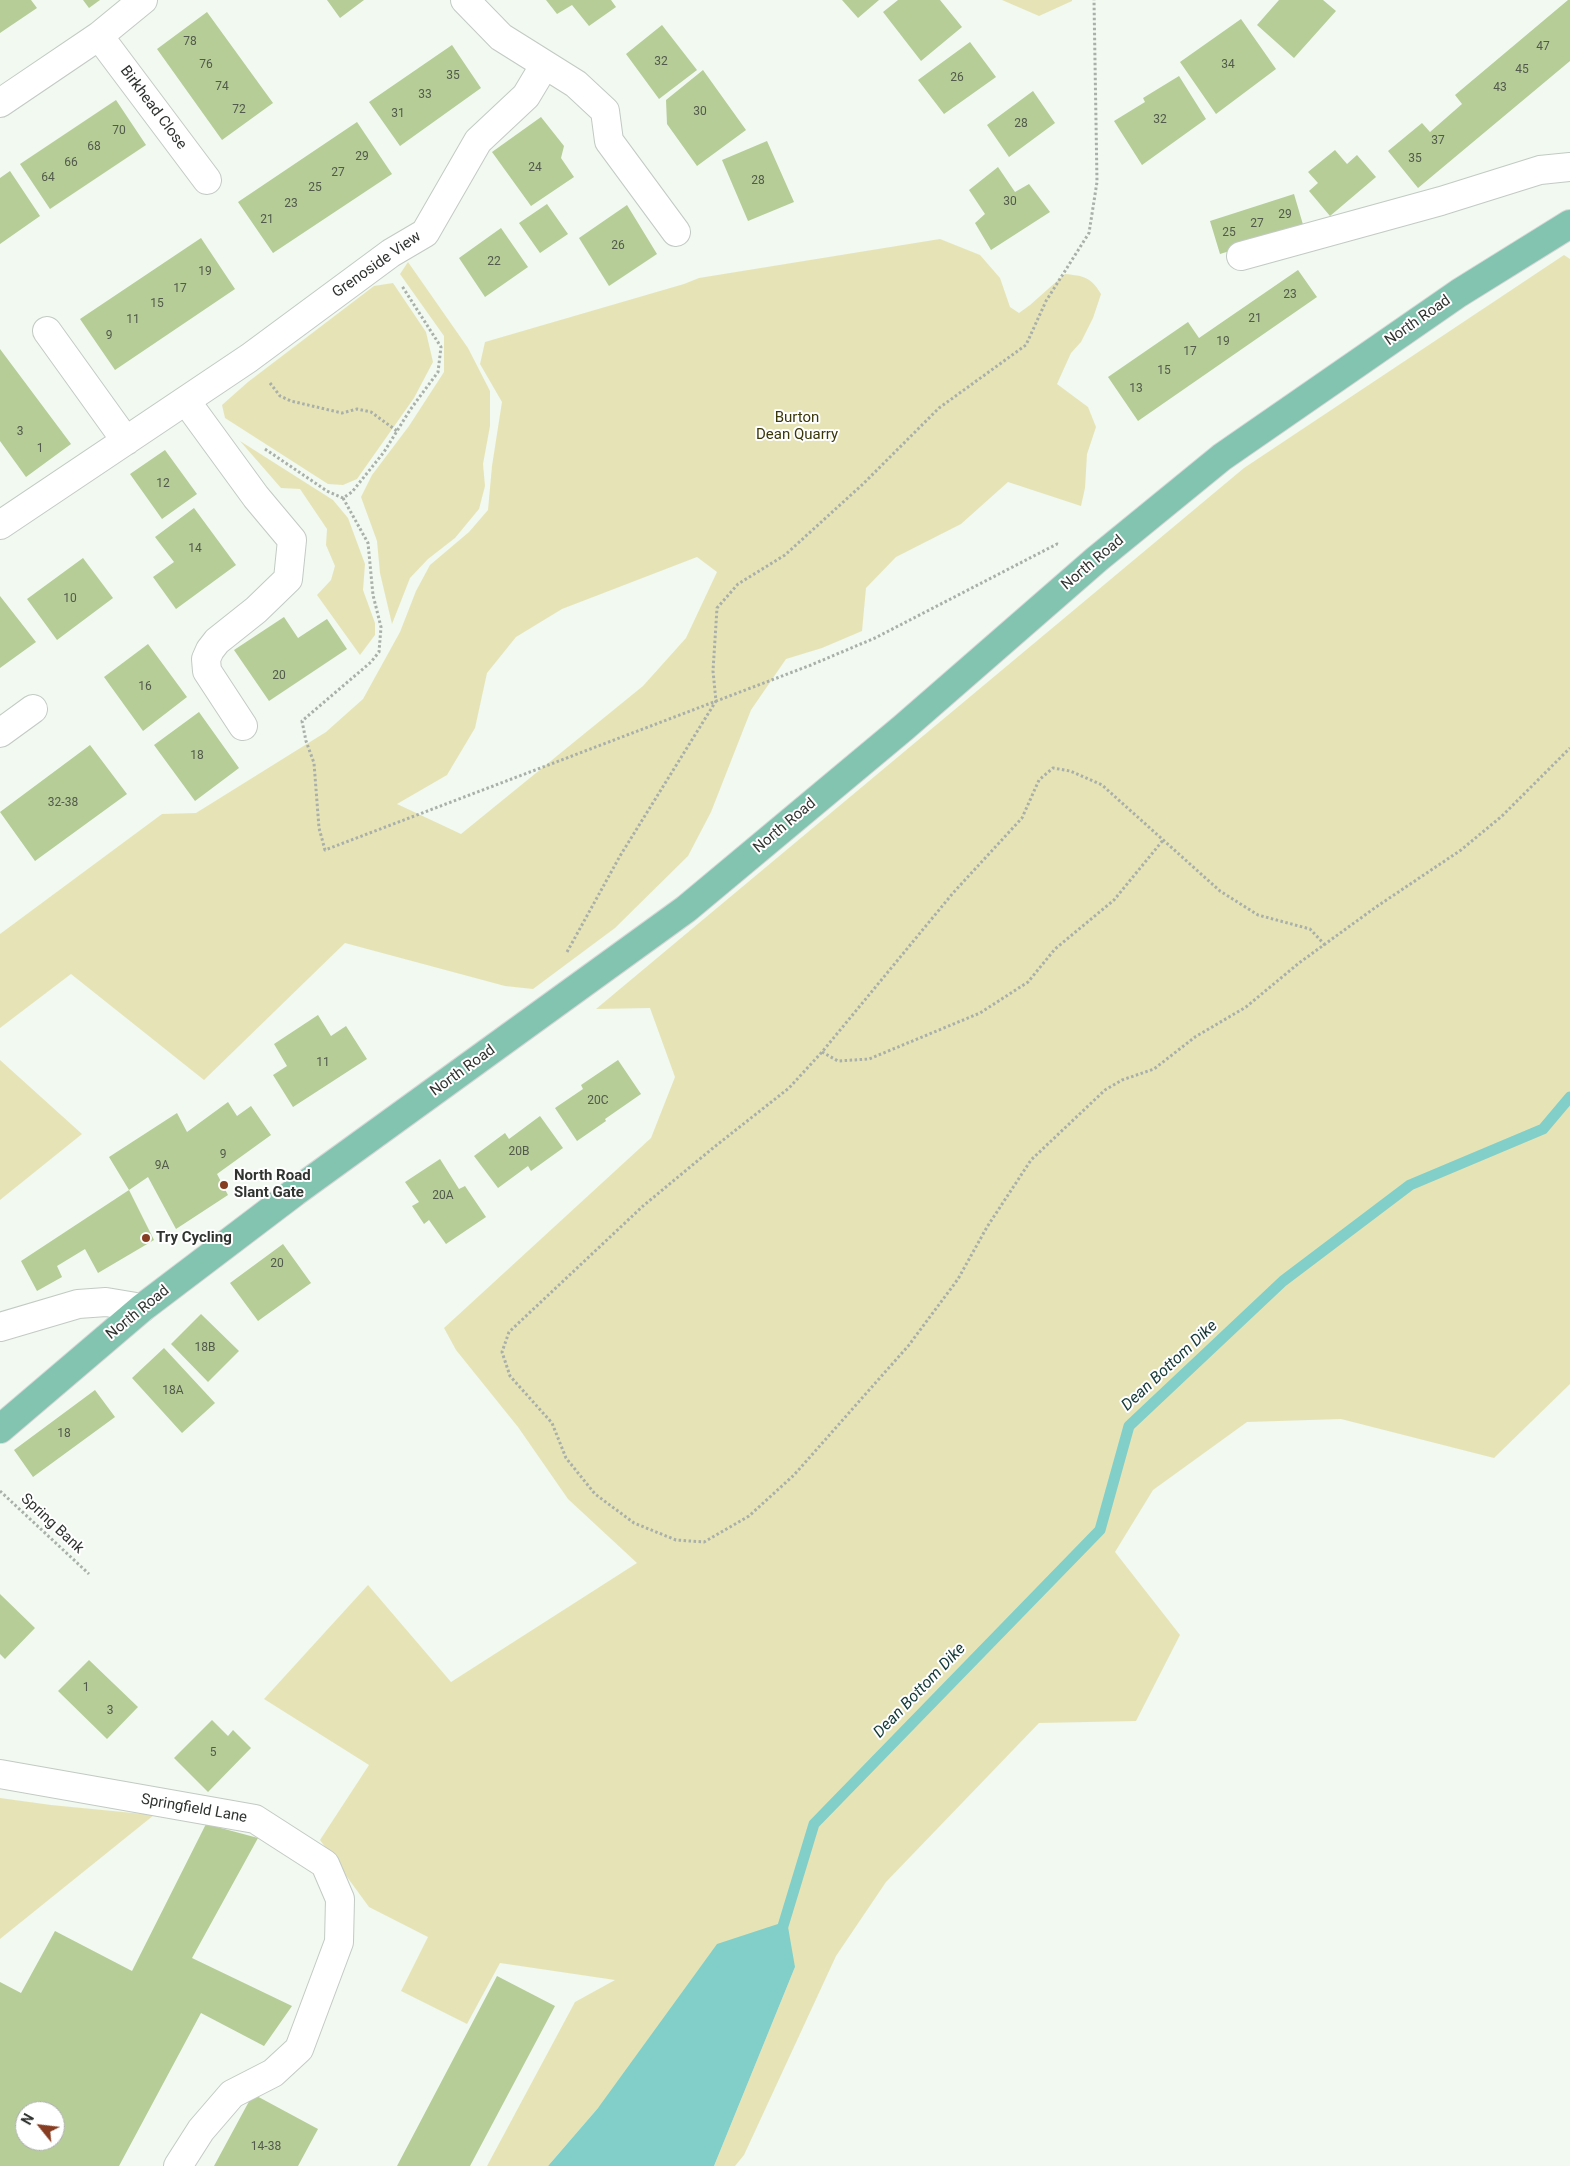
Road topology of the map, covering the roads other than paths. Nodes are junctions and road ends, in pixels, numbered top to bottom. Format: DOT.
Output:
graph roads {
  1 [pos="143,0"];
  2 [pos="465,0"];
  3 [pos="99,36"];
  4 [pos="544,66"];
  5 [pos="0,102"];
  6 [pos="1570,167"];
  7 [pos="207,180"];
  8 [pos="1570,224"];
  9 [pos="676,232"];
  10 [pos="1241,256"];
  11 [pos="47,330"];
  12 [pos="186,401"];
  13 [pos="126,441"];
  14 [pos="0,525"];
  15 [pos="32,709"];
  16 [pos="243,726"];
  17 [pos="0,732"];
  18 [pos="142,1308"];
  19 [pos="0,1328"];
  20 [pos="0,1429"];
  21 [pos="0,1774"];
  22 [pos="178,2166"];
  1 -- 3 [label="street"];
  2 -- 4 [label="street"];
  3 -- 5 [label="street"];
  3 -- 7 [label="street, Birkhead Close"];
  4 -- 9 [label="street"];
  4 -- 12 [label="street, Grenoside View"];
  6 -- 10 [label="street"];
  8 -- 18 [label="main road, North Road"];
  11 -- 13 [label="street"];
  12 -- 13 [label="street, Grenoside View"];
  12 -- 16 [label="street"];
  13 -- 14 [label="street, Grenoside View"];
  15 -- 17 [label="street"];
  18 -- 19 [label="street"];
  18 -- 20 [label="main road, North Road"];
  21 -- 22 [label="street, Springfield Lane"];
}
